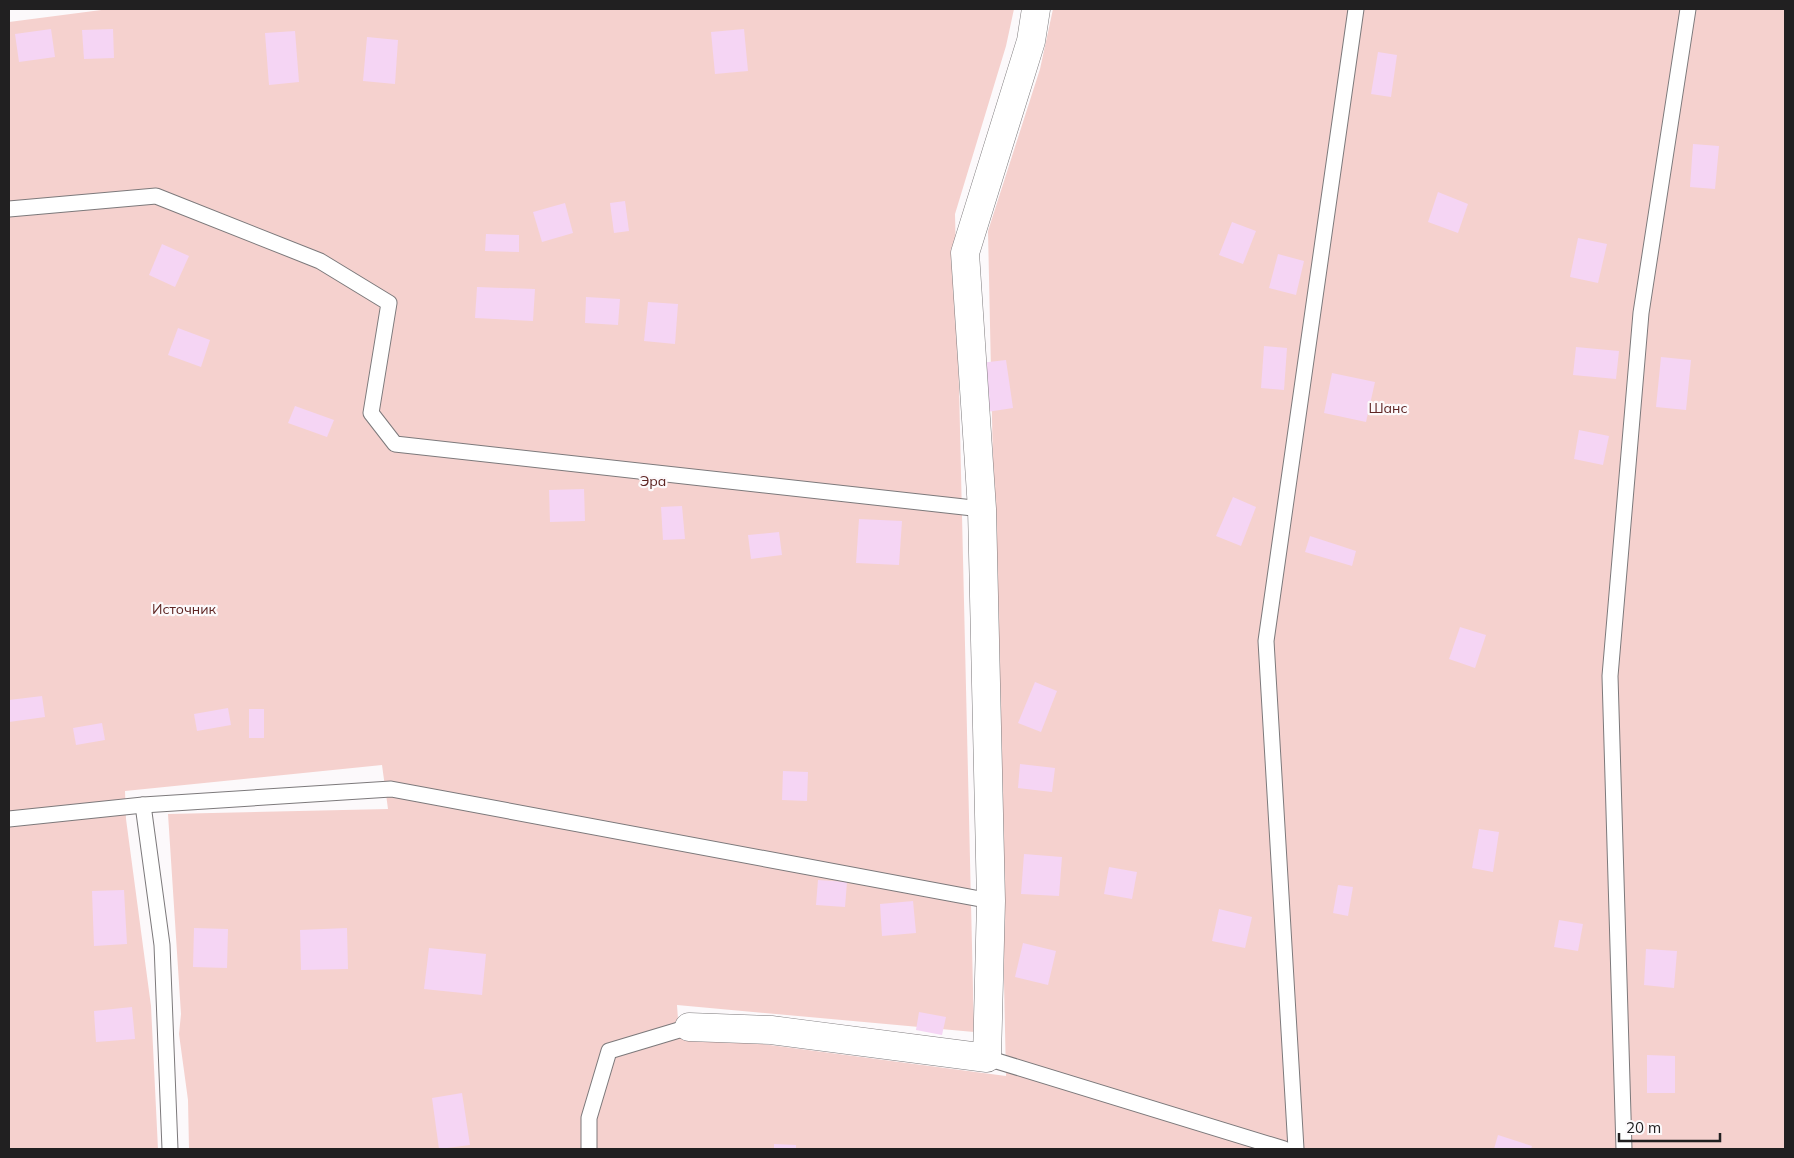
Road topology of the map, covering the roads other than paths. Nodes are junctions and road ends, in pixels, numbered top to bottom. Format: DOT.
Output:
graph roads {
  1 [pos="1036,9"];
  2 [pos="1356,9"];
  3 [pos="1688,9"];
  4 [pos="9,209"];
  5 [pos="982,510"];
  6 [pos="143,805"];
  7 [pos="9,819"];
  8 [pos="991,902"];
  9 [pos="689,1026"];
  10 [pos="987,1058"];
  11 [pos="170,1149"];
  12 [pos="589,1149"];
  13 [pos="1284,1149"];
  14 [pos="1296,1149"];
  15 [pos="1624,1149"];
  1 -- 5 [label="street"];
  2 -- 14 [label="lane"];
  3 -- 15 [label="lane"];
  4 -- 5 [label="lane"];
  5 -- 8 [label="street"];
  6 -- 7 [label="lane"];
  6 -- 8 [label="lane"];
  6 -- 11 [label="lane"];
  8 -- 10 [label="street"];
  9 -- 10 [label="street"];
  9 -- 12 [label="lane"];
  10 -- 13 [label="lane"];
}
